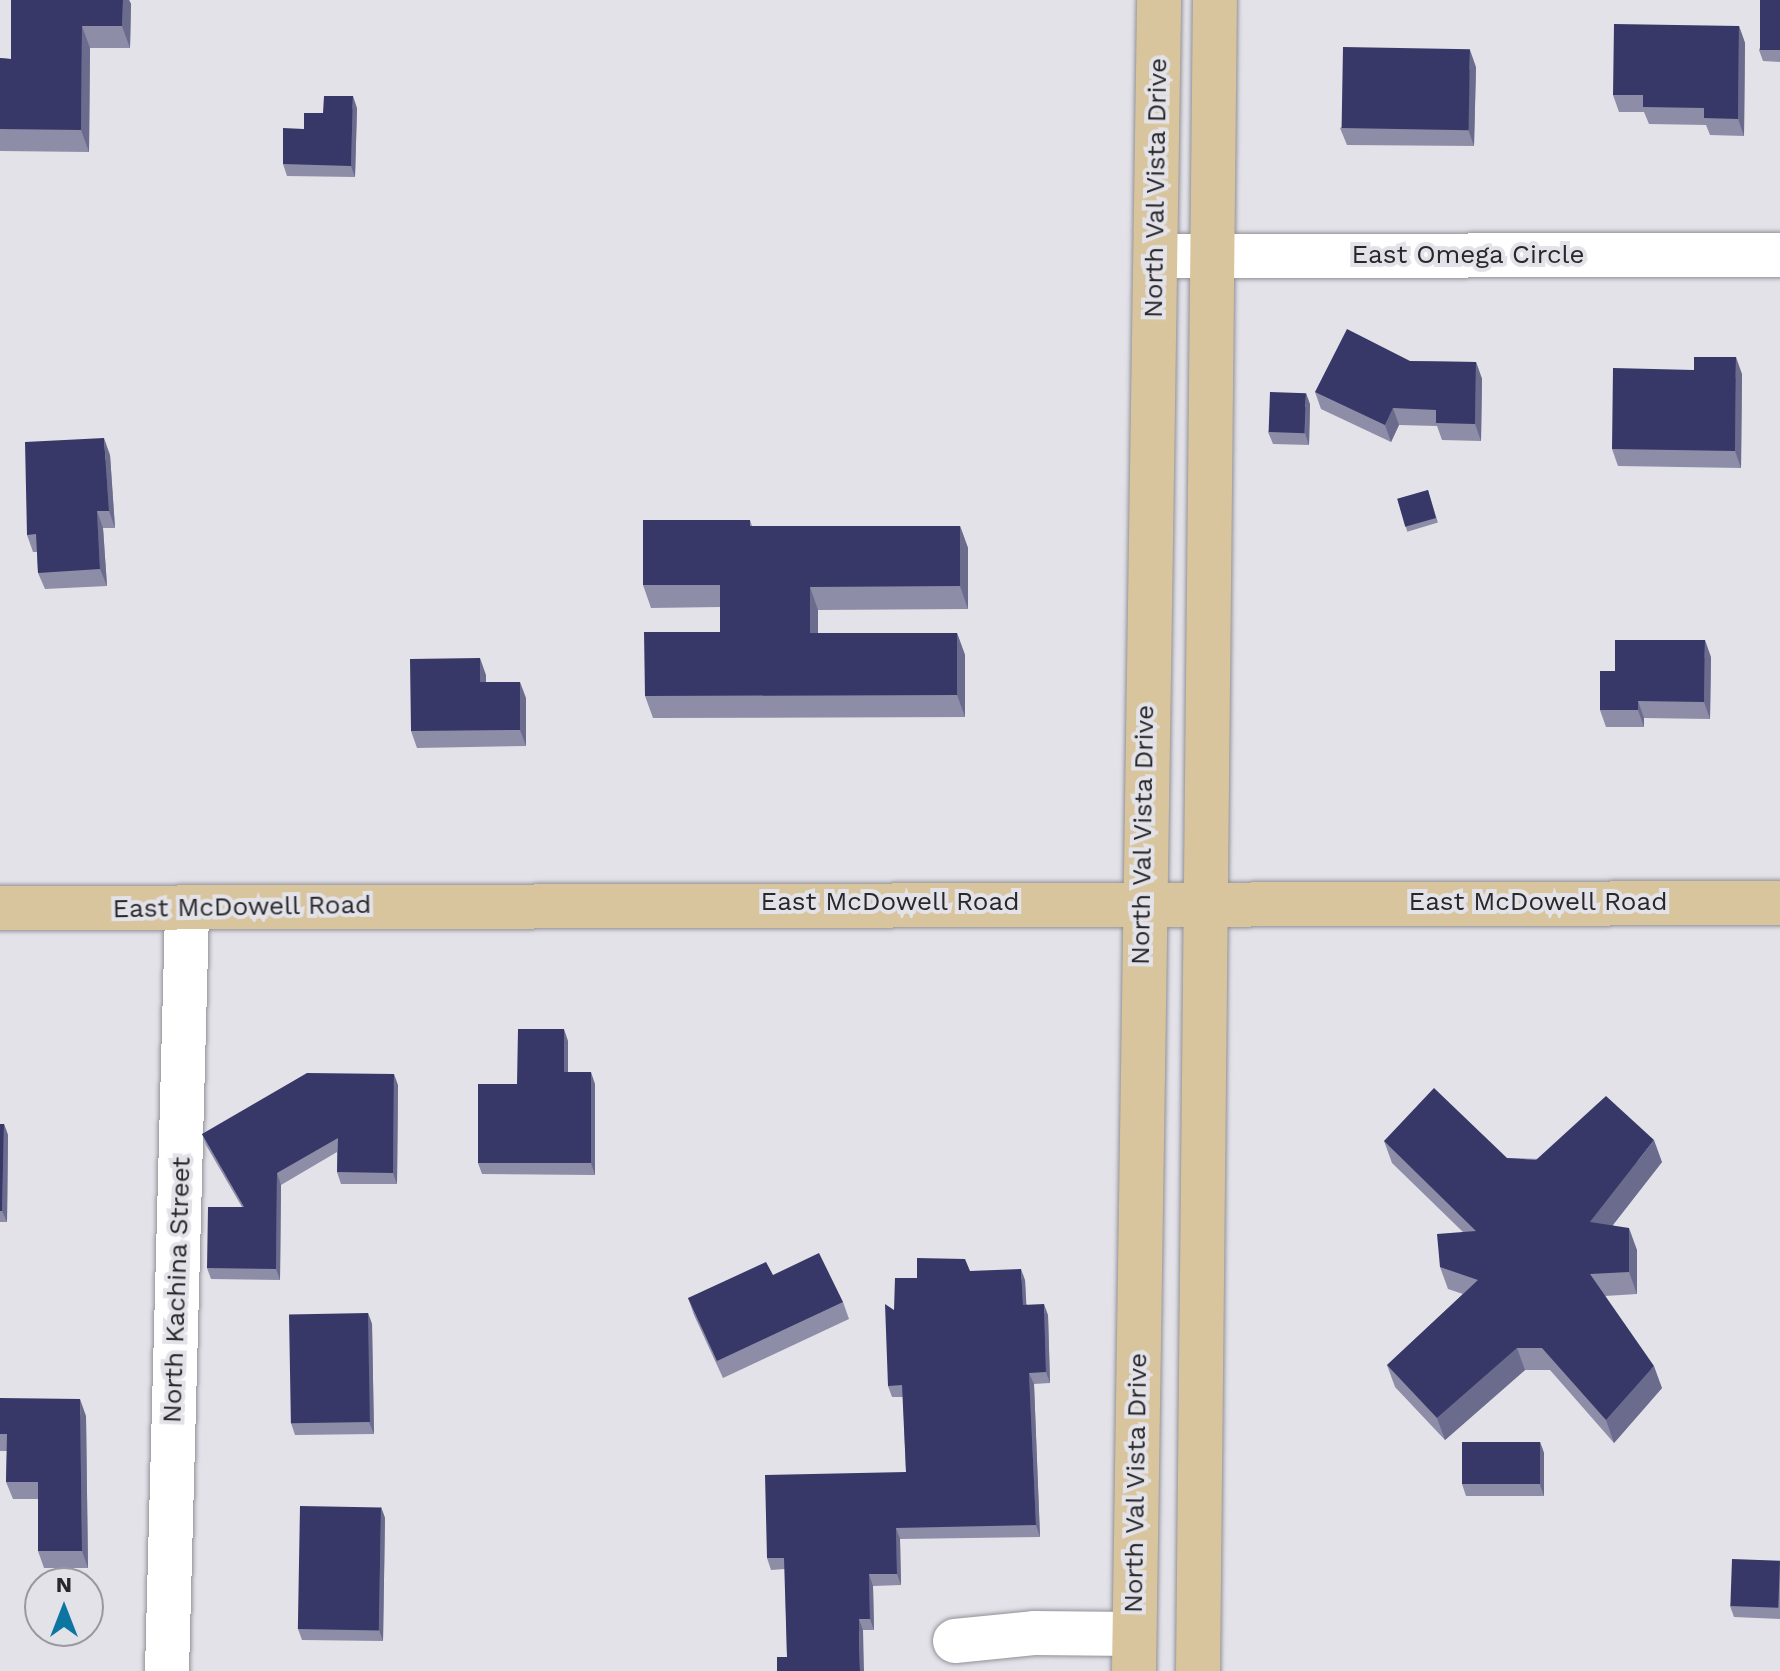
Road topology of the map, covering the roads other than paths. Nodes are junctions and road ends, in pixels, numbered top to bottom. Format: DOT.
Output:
graph roads {
  1 [pos="1159,0"];
  2 [pos="1215,0"];
  3 [pos="1780,255"];
  4 [pos="1156,256"];
  5 [pos="1213,256"];
  6 [pos="1142,901"];
  7 [pos="1208,901"];
  8 [pos="1780,903"];
  9 [pos="0,908"];
  10 [pos="187,910"];
  11 [pos="955,1641"];
  12 [pos="1198,1652"];
  13 [pos="1134,1653"];
  14 [pos="167,1671"];
  1 -- 4 [label="main road, North Val Vista Drive"];
  2 -- 5 [label="main road"];
  3 -- 5 [label="street, East Omega Circle"];
  4 -- 5 [label="street, East Omega Circle"];
  4 -- 6 [label="main road, North Val Vista Drive"];
  5 -- 7 [label="main road"];
  6 -- 7 [label="main road, East McDowell Road"];
  6 -- 10 [label="main road, East McDowell Road"];
  6 -- 13 [label="main road, North Val Vista Drive"];
  7 -- 8 [label="main road, East McDowell Road"];
  7 -- 12 [label="main road"];
  9 -- 10 [label="main road, East McDowell Road"];
  10 -- 14 [label="street, North Kachina Street"];
  11 -- 13 [label="street"];
  12 -- 13 [label="main road"];
}
